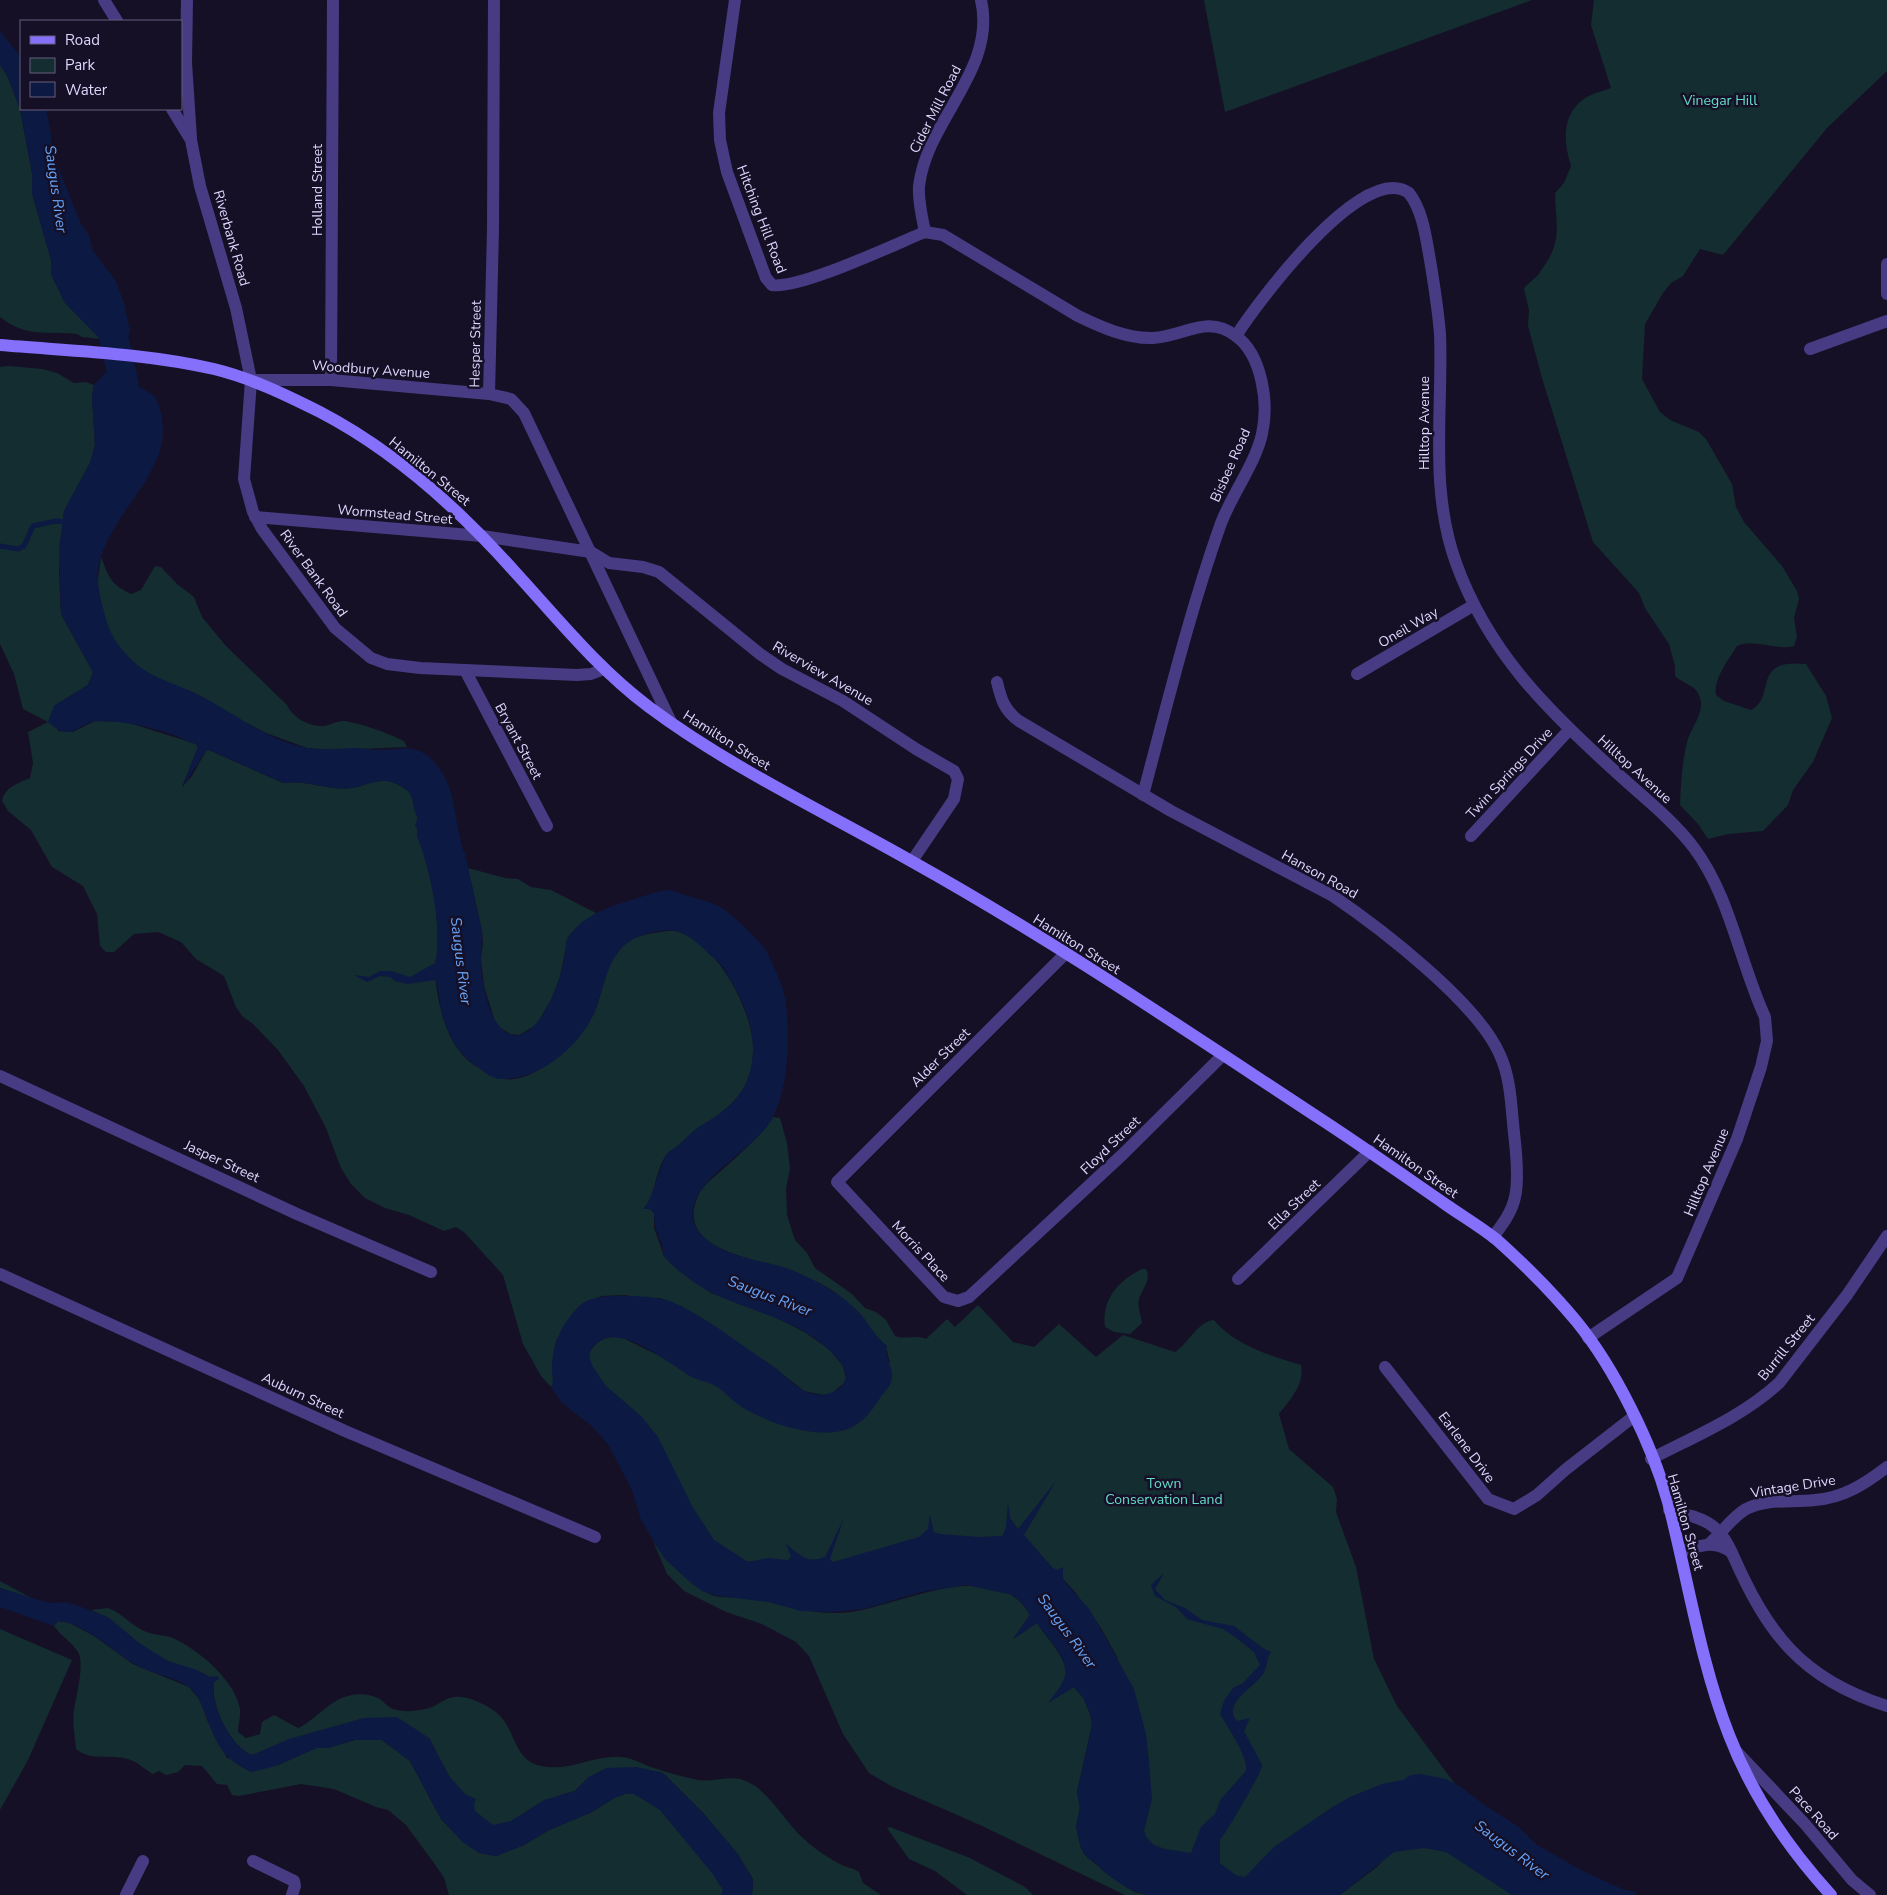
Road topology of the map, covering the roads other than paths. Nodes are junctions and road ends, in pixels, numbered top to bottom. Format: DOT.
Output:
graph roads {
  1 [pos="104,0"];
  2 [pos="187,0"];
  3 [pos="333,0"];
  4 [pos="494,0"];
  5 [pos="735,0"];
  6 [pos="981,0"];
  7 [pos="116,20"];
  8 [pos="173,110"];
  9 [pos="191,140"];
  10 [pos="925,232"];
  11 [pos="1887,264"];
  12 [pos="1887,294"];
  13 [pos="1887,321"];
  14 [pos="1236,336"];
  15 [pos="0,345"];
  16 [pos="1810,349"];
  17 [pos="251,380"];
  18 [pos="331,380"];
  19 [pos="489,394"];
  20 [pos="255,517"];
  21 [pos="482,536"];
  22 [pos="591,552"];
  23 [pos="1474,605"];
  24 [pos="604,669"];
  25 [pos="465,670"];
  26 [pos="1356,674"];
  27 [pos="997,682"];
  28 [pos="671,722"];
  29 [pos="1569,730"];
  30 [pos="1143,795"];
  31 [pos="547,826"];
  32 [pos="1471,836"];
  33 [pos="912,861"];
  34 [pos="1065,954"];
  35 [pos="1223,1055"];
  36 [pos="0,1076"];
  37 [pos="1370,1151"];
  38 [pos="837,1182"];
  39 [pos="1887,1236"];
  40 [pos="1493,1237"];
  41 [pos="1014,1255"];
  42 [pos="432,1272"];
  43 [pos="0,1274"];
  44 [pos="1238,1279"];
  45 [pos="1588,1338"];
  46 [pos="1385,1367"];
  47 [pos="1633,1417"];
  48 [pos="1651,1459"];
  49 [pos="1887,1467"];
  50 [pos="1669,1510"];
  51 [pos="1722,1532"];
  52 [pos="595,1537"];
  53 [pos="1710,1543"];
  54 [pos="1680,1552"];
  55 [pos="1732,1553"];
  56 [pos="1887,1706"];
  57 [pos="1736,1751"];
  58 [pos="143,1861"];
  59 [pos="252,1861"];
  60 [pos="126,1895"];
  61 [pos="292,1895"];
  62 [pos="1831,1895"];
  63 [pos="1870,1895"];
  1 -- 7 [label="street"];
  2 -- 9 [label="street"];
  3 -- 18 [label="street, Holland Street"];
  4 -- 19 [label="street, Hesper Street"];
  5 -- 10 [label="street, Hitching Hill Road"];
  6 -- 10 [label="street, Cider Mill Road"];
  8 -- 9 [label="street, Riverbank Road"];
  9 -- 17 [label="street, Riverbank Road"];
  10 -- 14 [label="street, Bisbee Road"];
  11 -- 12 [label="street"];
  13 -- 16 [label="street"];
  14 -- 23 [label="street, Hilltop Avenue"];
  14 -- 30 [label="street, Bisbee Road"];
  15 -- 17 [label="main road, Hamilton Street"];
  17 -- 18 [label="street, Woodbury Avenue"];
  17 -- 20 [label="street, River Bank Road"];
  17 -- 21 [label="main road, Hamilton Street"];
  18 -- 19 [label="street, Woodbury Avenue"];
  19 -- 22 [label="street, Hesper Street"];
  20 -- 21 [label="street, Wormstead Street"];
  20 -- 25 [label="street, River Bank Road"];
  21 -- 22 [label="street, Wormstead Street"];
  21 -- 24 [label="main road, Hamilton Street"];
  22 -- 28 [label="street, Hesper Street"];
  22 -- 33 [label="street, Riverview Avenue"];
  23 -- 26 [label="street, Oneil Way"];
  23 -- 29 [label="street, Hilltop Avenue"];
  24 -- 25 [label="street, River Bank Road"];
  24 -- 28 [label="main road, Hamilton Street"];
  25 -- 31 [label="street, Bryant Street"];
  27 -- 30 [label="street, Hanson Road"];
  28 -- 33 [label="main road, Hamilton Street"];
  29 -- 32 [label="street, Twin Springs Drive"];
  29 -- 45 [label="street, Hilltop Avenue"];
  30 -- 40 [label="street, Hanson Road"];
  33 -- 34 [label="main road, Hamilton Street"];
  34 -- 35 [label="main road, Hamilton Street"];
  34 -- 38 [label="street, Alder Street"];
  35 -- 37 [label="main road, Hamilton Street"];
  35 -- 41 [label="street, Floyd Street"];
  36 -- 42 [label="street, Jasper Street"];
  37 -- 40 [label="main road, Hamilton Street"];
  37 -- 44 [label="street, Ella Street"];
  38 -- 41 [label="street, Morris Place"];
  39 -- 48 [label="street, Burrill Street"];
  40 -- 45 [label="main road, Hamilton Street"];
  43 -- 52 [label="street, Auburn Street"];
  45 -- 47 [label="main road, Hamilton Street"];
  46 -- 47 [label="street, Earlene Drive"];
  47 -- 48 [label="main road, Hamilton Street"];
  48 -- 50 [label="main road, Hamilton Street"];
  49 -- 51 [label="street, Vintage Drive"];
  50 -- 51 [label="street"];
  50 -- 54 [label="main road, Hamilton Street"];
  51 -- 53 [label="street, Vintage Drive"];
  51 -- 55 [label="street"];
  53 -- 54 [label="street"];
  53 -- 55 [label="street"];
  54 -- 57 [label="main road, Hamilton Street"];
  55 -- 56 [label="street"];
  57 -- 62 [label="main road, Hamilton Street"];
  57 -- 63 [label="street, Pace Road"];
  58 -- 60 [label="street"];
  59 -- 61 [label="street"];
}
